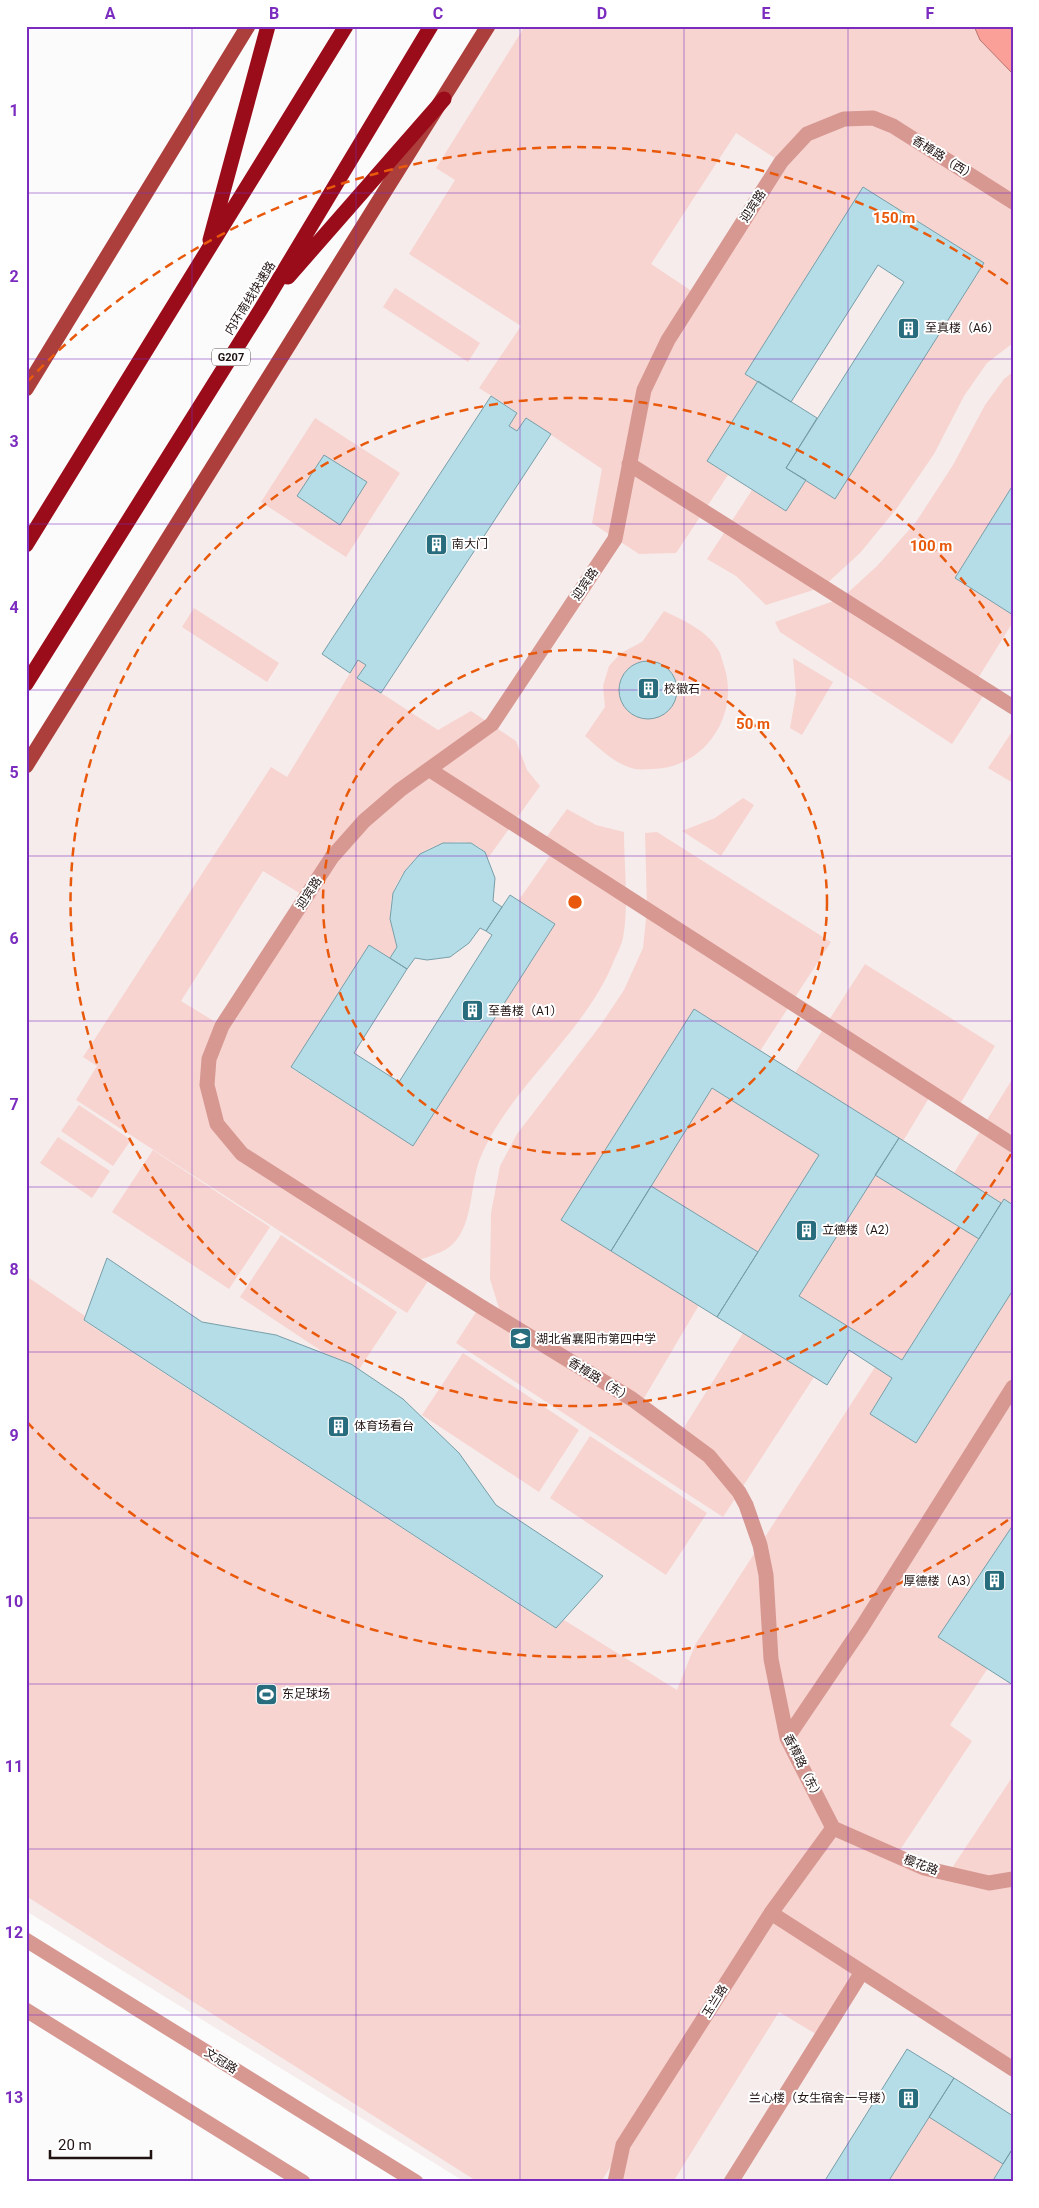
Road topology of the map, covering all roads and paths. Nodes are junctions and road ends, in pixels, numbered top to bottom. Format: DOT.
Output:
graph roads {
  1 [pos="248,26"];
  2 [pos="268,26"];
  3 [pos="346,26"];
  4 [pos="432,26"];
  5 [pos="488,26"];
  6 [pos="444,99"];
  7 [pos="873,118"];
  8 [pos="1013,202"];
  9 [pos="206,256"];
  10 [pos="261,309"];
  11 [pos="26,389"];
  12 [pos="629,464"];
  13 [pos="26,545"];
  14 [pos="26,684"];
  15 [pos="1013,707"];
  16 [pos="26,766"];
  17 [pos="430,770"];
  18 [pos="222,1026"];
  19 [pos="1013,1145"];
  20 [pos="1013,1387"];
  21 [pos="786,1738"];
  22 [pos="833,1828"];
  23 [pos="1013,1879"];
  24 [pos="771,1913"];
  25 [pos="26,1940"];
  26 [pos="862,1972"];
  27 [pos="26,2010"];
  28 [pos="1013,2069"];
  29 [pos="303,2182"];
  30 [pos="416,2182"];
  31 [pos="615,2182"];
  32 [pos="731,2182"];
  1 -- 11 [label="main road"];
  2 -- 9 [label="highway"];
  3 -- 9 [label="highway"];
  4 -- 10 [label="highway, 内环南线快速路 / G207"];
  5 -- 6 [label="main road"];
  6 -- 10 [label="highway"];
  6 -- 16 [label="main road"];
  7 -- 8 [label="street, 香樟路（西）"];
  7 -- 12 [label="street, 迎宾路"];
  9 -- 13 [label="highway"];
  10 -- 14 [label="highway, 内环南线快速路 / G207"];
  12 -- 15 [label="street"];
  12 -- 17 [label="street, 迎宾路"];
  17 -- 18 [label="street, 迎宾路"];
  17 -- 19 [label="street"];
  18 -- 21 [label="street, 香樟路（东）"];
  20 -- 21 [label="street"];
  21 -- 22 [label="street, 香樟路（东）"];
  22 -- 23 [label="street, 樱花路"];
  22 -- 24 [label="street, 玉兰路"];
  24 -- 26 [label="street"];
  24 -- 31 [label="street, 玉兰路"];
  25 -- 30 [label="street, 文冠路"];
  26 -- 28 [label="street"];
  26 -- 32 [label="street"];
  27 -- 29 [label="street"];
}
